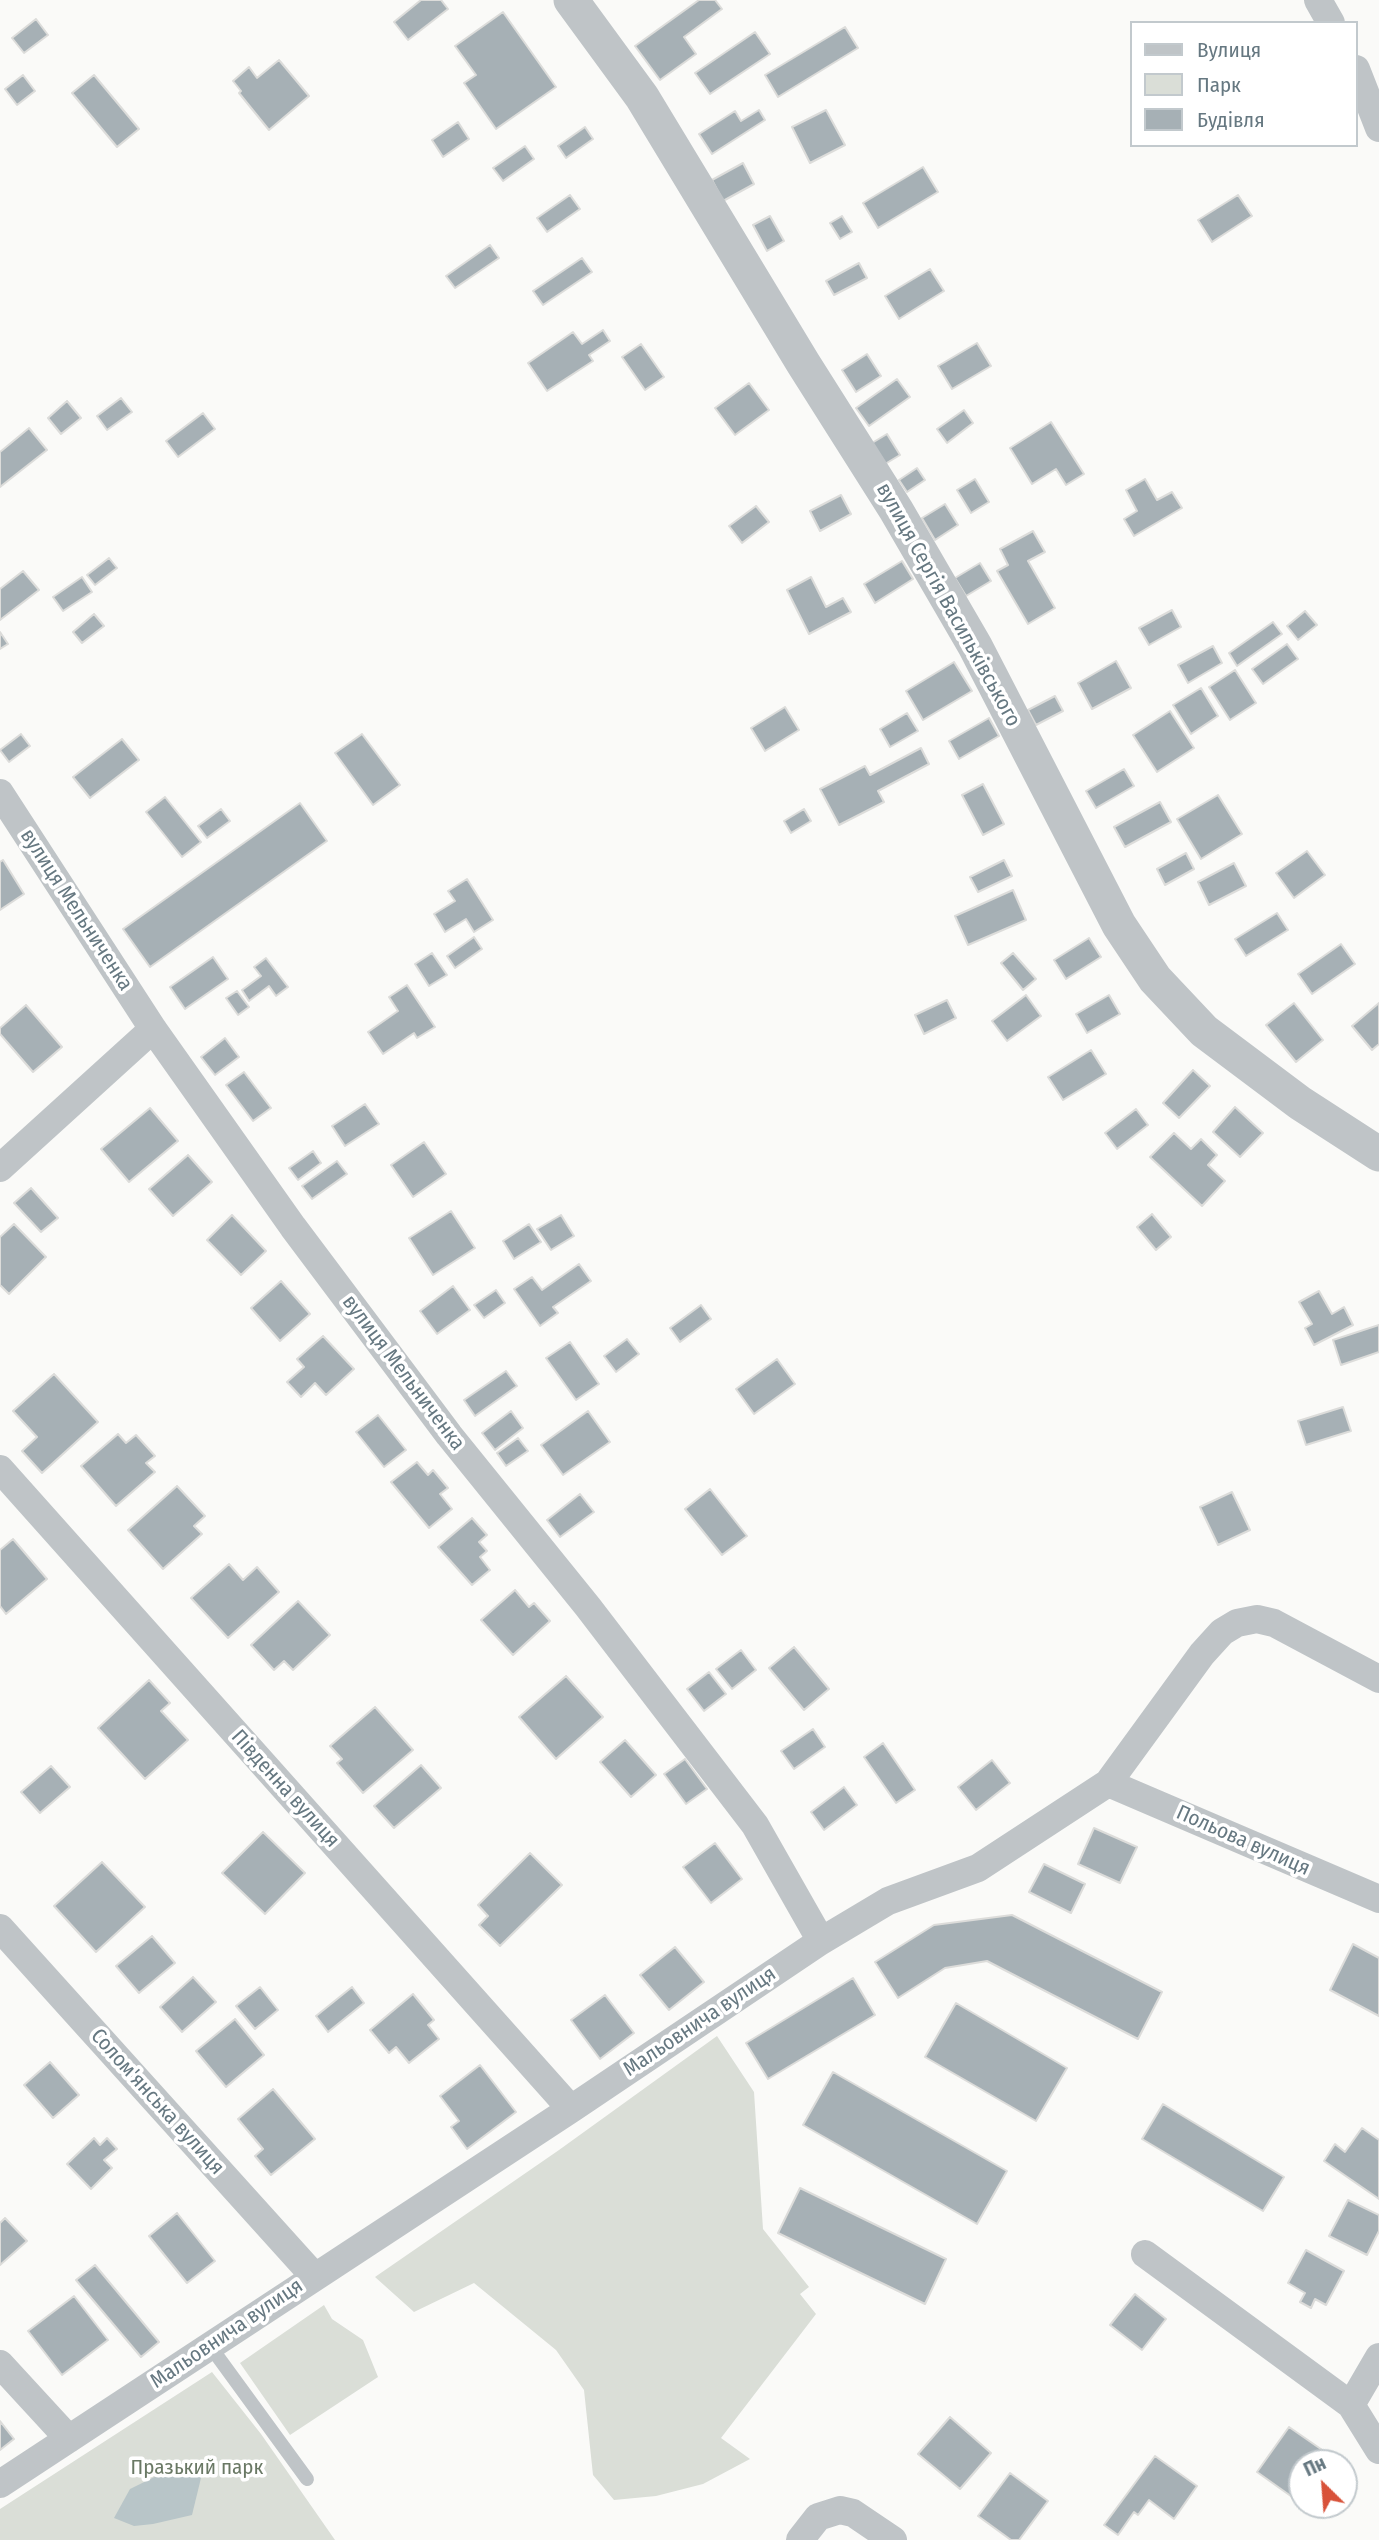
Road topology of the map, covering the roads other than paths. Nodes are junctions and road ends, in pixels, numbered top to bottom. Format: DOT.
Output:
graph roads {
  1 [pos="571,0"];
  2 [pos="1318,0"];
  3 [pos="1330,21"];
  4 [pos="1358,74"];
  5 [pos="1379,128"];
  6 [pos="0,793"];
  7 [pos="153,1029"];
  8 [pos="1379,1154"];
  9 [pos="0,1168"];
  10 [pos="0,1469"];
  11 [pos="1379,1679"];
  12 [pos="1108,1783"];
  13 [pos="1379,1899"];
  14 [pos="0,1928"];
  15 [pos="821,1941"];
  16 [pos="571,2109"];
  17 [pos="1144,2255"];
  18 [pos="314,2276"];
  19 [pos="210,2346"];
  20 [pos="1379,2357"];
  21 [pos="0,2364"];
  22 [pos="1351,2405"];
  23 [pos="69,2439"];
  24 [pos="1379,2450"];
  25 [pos="307,2479"];
  26 [pos="0,2484"];
  27 [pos="800,2540"];
  28 [pos="893,2540"];
  1 -- 8 [label="street, вулиця Сергія Васильківського"];
  2 -- 3 [label="street"];
  4 -- 5 [label="street"];
  6 -- 7 [label="street, вулиця Мельниченка"];
  7 -- 9 [label="street"];
  7 -- 15 [label="street, вулиця Мельниченка"];
  10 -- 16 [label="street, Південна вулиця"];
  11 -- 12 [label="street, Мальовнича вулиця"];
  12 -- 13 [label="street, Польова вулиця"];
  12 -- 15 [label="street, Мальовнича вулиця"];
  14 -- 18 [label="street, Солом'янська вулиця"];
  15 -- 16 [label="street, Мальовнича вулиця"];
  16 -- 18 [label="street, Мальовнича вулиця"];
  17 -- 22 [label="street"];
  18 -- 19 [label="street, Мальовнича вулиця"];
  19 -- 23 [label="street, Мальовнича вулиця"];
  19 -- 25 [label="lane"];
  20 -- 22 [label="street"];
  21 -- 23 [label="street"];
  22 -- 24 [label="street"];
  23 -- 26 [label="street, Мальовнича вулиця"];
  27 -- 28 [label="street"];
}
